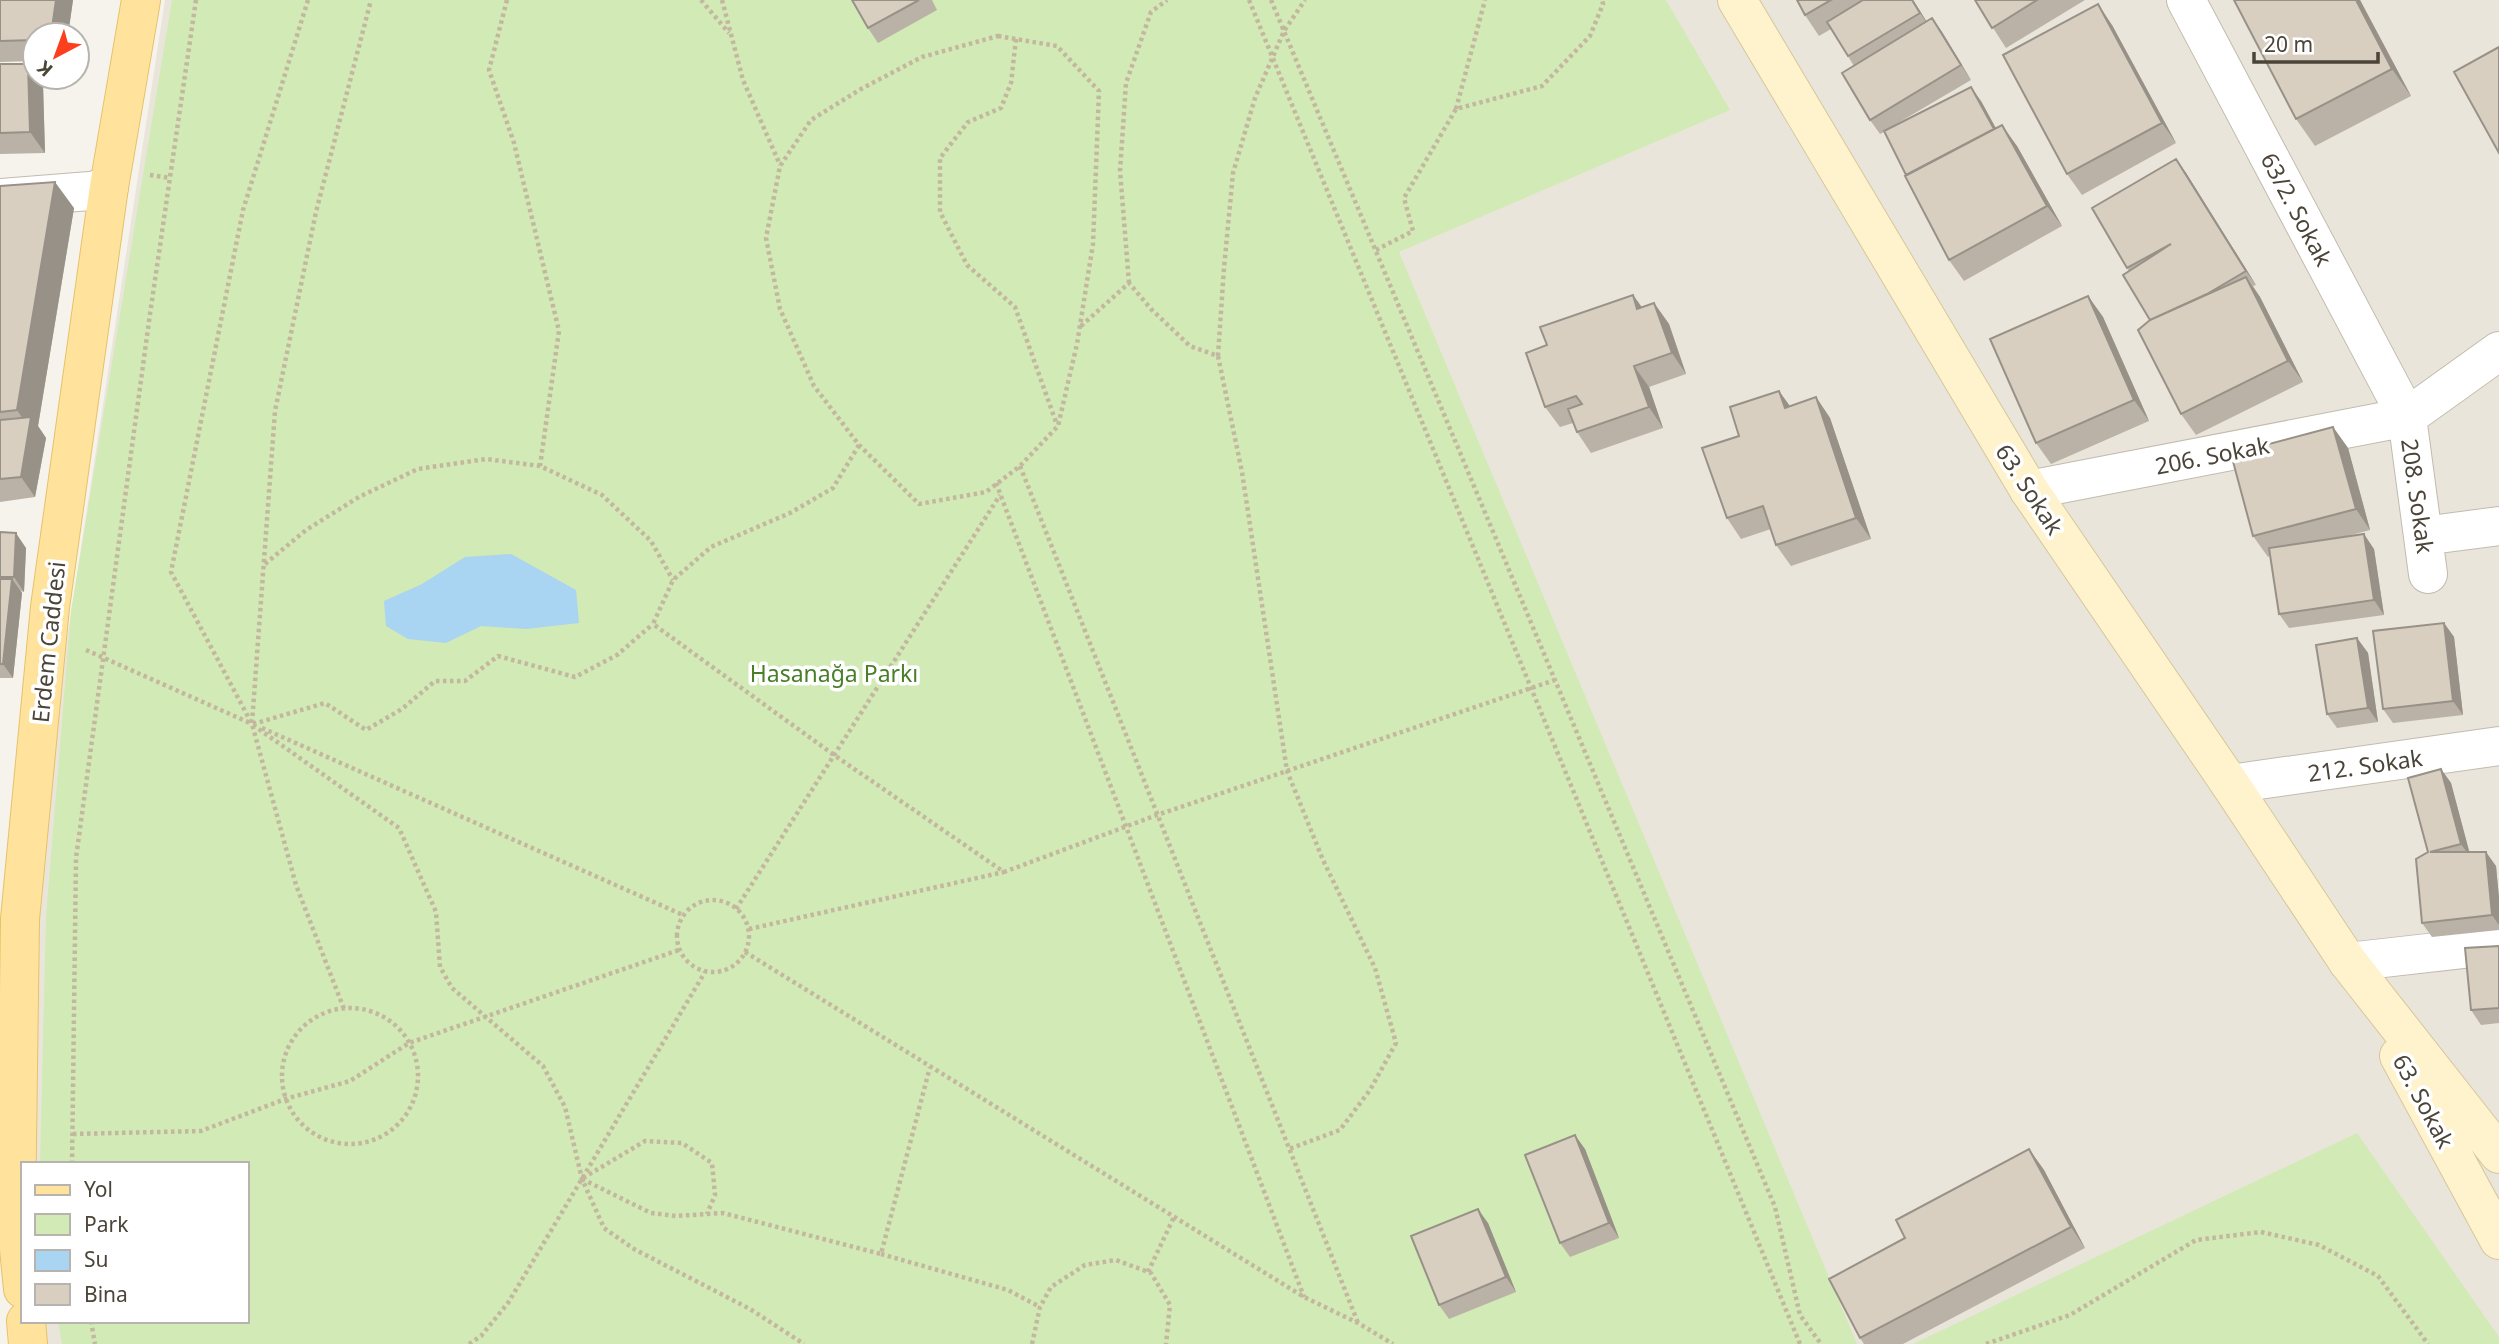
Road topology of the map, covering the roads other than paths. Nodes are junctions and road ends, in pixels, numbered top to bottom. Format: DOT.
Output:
graph roads {
  1 [pos="141,0"];
  2 [pos="1737,0"];
  3 [pos="2186,0"];
  4 [pos="109,187"];
  5 [pos="0,198"];
  6 [pos="2499,351"];
  7 [pos="2407,417"];
  8 [pos="2029,490"];
  9 [pos="2499,526"];
  10 [pos="2423,536"];
  11 [pos="2428,574"];
  12 [pos="2499,746"];
  13 [pos="2230,784"];
  14 [pos="2499,945"];
  15 [pos="2348,962"];
  16 [pos="2499,1154"];
  17 [pos="8,1219"];
  18 [pos="2499,1240"];
  19 [pos="21,1280"];
  20 [pos="26,1323"];
  21 [pos="28,1344"];
  1 -- 4 [label="main road, Erdem Caddesi"];
  2 -- 8 [label="main road, 63. Sokak"];
  3 -- 7 [label="street, 63/2. Sokak"];
  4 -- 5 [label="street"];
  4 -- 17 [label="main road, Erdem Caddesi"];
  6 -- 7 [label="street, 206. Sokak"];
  7 -- 8 [label="street, 206. Sokak"];
  7 -- 10 [label="street, 208. Sokak"];
  8 -- 13 [label="main road, 63. Sokak"];
  9 -- 10 [label="street"];
  10 -- 11 [label="street, 208. Sokak"];
  12 -- 13 [label="street, 212. Sokak"];
  13 -- 15 [label="main road, 63. Sokak"];
  14 -- 15 [label="street"];
  15 -- 16 [label="main road, 63. Sokak"];
  15 -- 18 [label="main road, 63. Sokak"];
  17 -- 19 [label="main road, Erdem Caddesi"];
  20 -- 21 [label="main road"];
}
